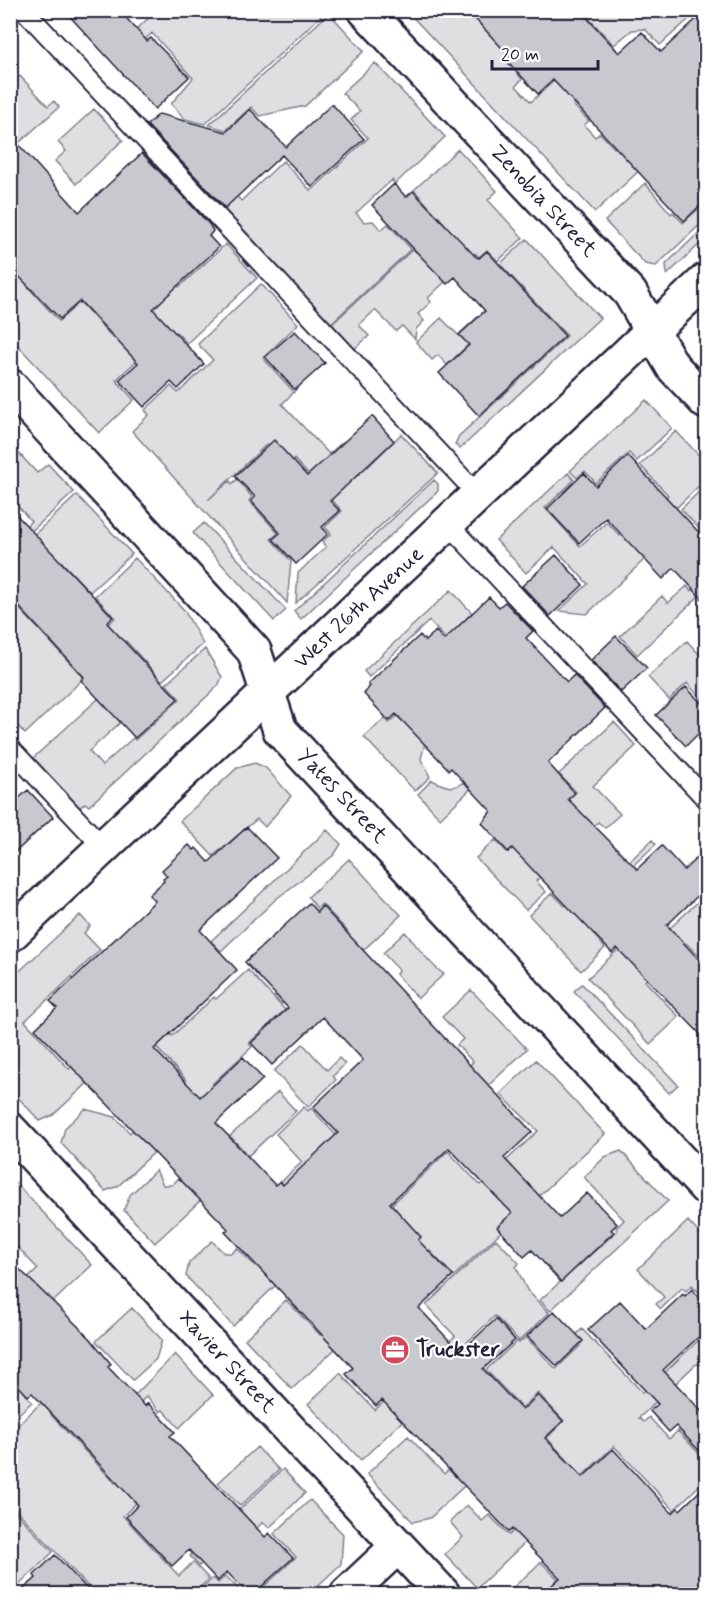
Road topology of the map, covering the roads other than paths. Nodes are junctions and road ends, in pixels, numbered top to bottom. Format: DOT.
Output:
graph roads {
  1 [pos="24,10"];
  2 [pos="365,10"];
  3 [pos="706,280"];
  4 [pos="652,331"];
  5 [pos="10,386"];
  6 [pos="706,402"];
  7 [pos="478,495"];
  8 [pos="448,524"];
  9 [pos="268,694"];
  10 [pos="10,748"];
  11 [pos="706,799"];
  12 [pos="104,848"];
  13 [pos="10,935"];
  14 [pos="10,1130"];
  15 [pos="706,1188"];
  16 [pos="398,1546"];
  17 [pos="346,1594"];
  18 [pos="443,1594"];
  1 -- 7 [label="lane"];
  2 -- 4 [label="street, Zenobia Street"];
  3 -- 4 [label="street, West 26th Avenue"];
  4 -- 6 [label="street, Zenobia Street"];
  4 -- 7 [label="street, West 26th Avenue"];
  5 -- 9 [label="street, Yates Street"];
  7 -- 8 [label="street, West 26th Avenue"];
  8 -- 9 [label="street, West 26th Avenue"];
  8 -- 11 [label="lane"];
  9 -- 12 [label="street, West 26th Avenue"];
  9 -- 15 [label="street, Yates Street"];
  10 -- 12 [label="lane"];
  12 -- 13 [label="street, West 26th Avenue"];
  14 -- 16 [label="street, Xavier Street"];
  16 -- 17 [label="street"];
  16 -- 18 [label="street, Xavier Street"];
}
